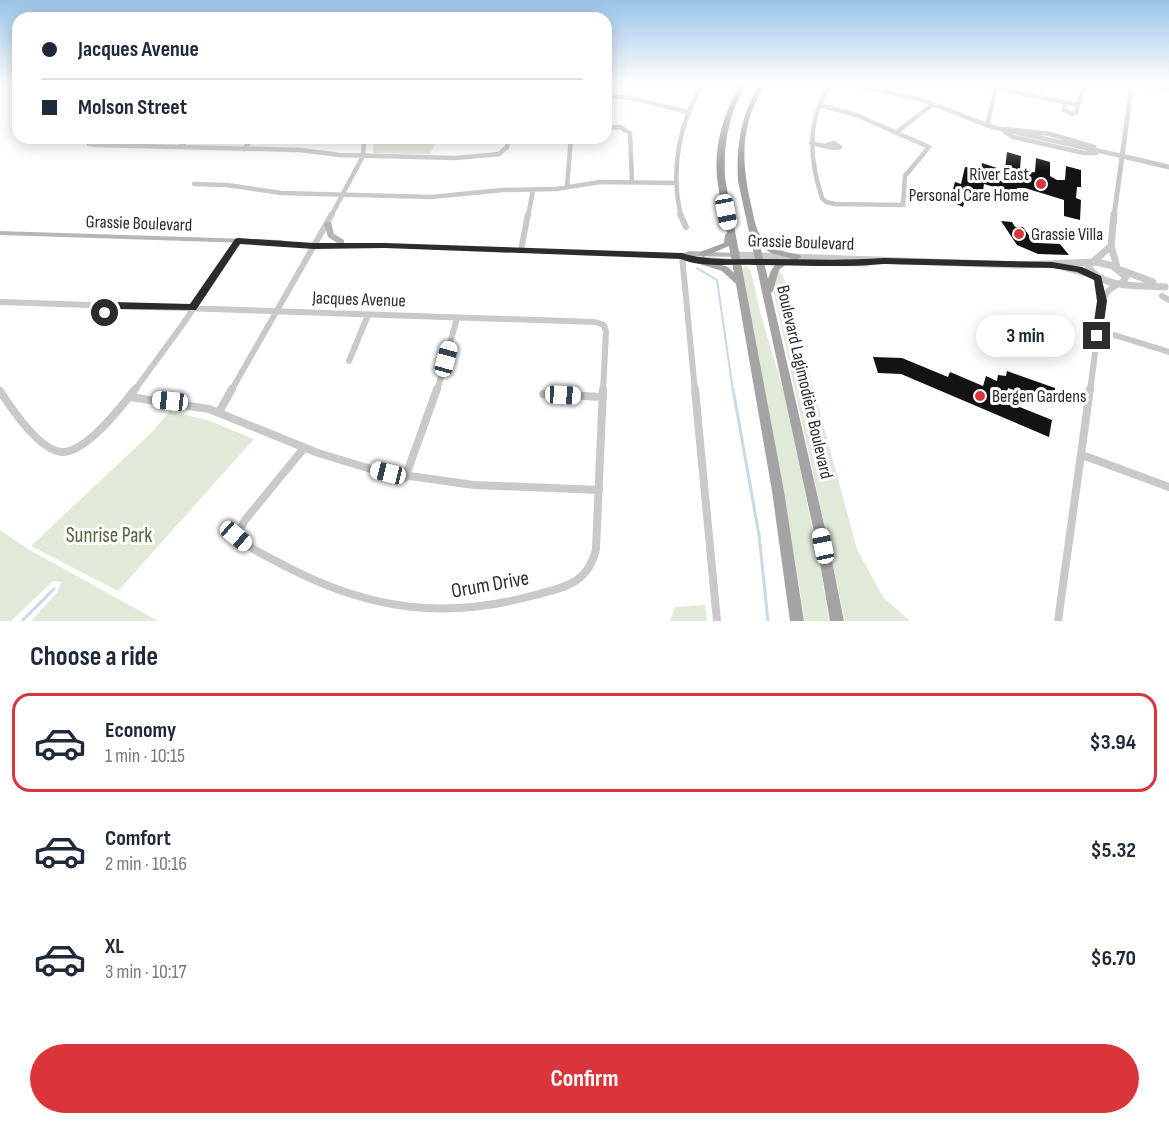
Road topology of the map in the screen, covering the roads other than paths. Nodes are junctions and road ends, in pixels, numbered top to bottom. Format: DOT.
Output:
graph roads {
  1 [pos="688,112"];
  2 [pos="729,112"];
  3 [pos="748,112"];
  4 [pos="817,112"];
  5 [pos="845,112"];
  6 [pos="924,112"];
  7 [pos="951,112"];
  8 [pos="990,112"];
  9 [pos="1128,112"];
  10 [pos="987,126"];
  11 [pos="612,128"];
  12 [pos="1003,130"];
  13 [pos="897,132"];
  14 [pos="811,143"];
  15 [pos="91,144"];
  16 [pos="183,144"];
  17 [pos="248,144"];
  18 [pos="364,144"];
  19 [pos="507,144"];
  20 [pos="570,144"];
  21 [pos="826,145"];
  22 [pos="180,147"];
  23 [pos="244,149"];
  24 [pos="1103,152"];
  25 [pos="363,156"];
  26 [pos="1122,156"];
  27 [pos="1169,167"];
  28 [pos="632,181"];
  29 [pos="677,183"];
  30 [pos="194,184"];
  31 [pos="567,186"];
  32 [pos="533,190"];
  33 [pos="344,194"];
  34 [pos="328,224"];
  35 [pos="686,227"];
  36 [pos="729,227"];
  37 [pos="753,230"];
  38 [pos="0,233"];
  39 [pos="238,241"];
  40 [pos="341,242"];
  41 [pos="315,244"];
  42 [pos="370,245"];
  43 [pos="1110,246"];
  44 [pos="521,250"];
  45 [pos="682,256"];
  46 [pos="700,256"];
  47 [pos="797,257"];
  48 [pos="735,258"];
  49 [pos="759,259"];
  50 [pos="884,261"];
  51 [pos="785,262"];
  52 [pos="1091,262"];
  53 [pos="1052,265"];
  54 [pos="1118,268"];
  55 [pos="1096,277"];
  56 [pos="1122,283"];
  57 [pos="740,286"];
  58 [pos="1167,287"];
  59 [pos="1162,296"];
  60 [pos="768,299"];
  61 [pos="1169,300"];
  62 [pos="1102,301"];
  63 [pos="0,302"];
  64 [pos="97,304"];
  65 [pos="113,305"];
  66 [pos="193,308"];
  67 [pos="279,311"];
  68 [pos="368,315"];
  69 [pos="457,318"];
  70 [pos="604,325"];
  71 [pos="1098,330"];
  72 [pos="1169,352"];
  73 [pos="349,361"];
  74 [pos="0,391"];
  75 [pos="543,394"];
  76 [pos="130,397"];
  77 [pos="603,397"];
  78 [pos="219,412"];
  79 [pos="304,448"];
  80 [pos="1082,455"];
  81 [pos="405,478"];
  82 [pos="1169,487"];
  83 [pos="599,490"];
  84 [pos="717,621"];
  85 [pos="797,621"];
  86 [pos="837,621"];
  87 [pos="1058,621"];
  1 -- 29 [label="street"];
  2 -- 36 [label="main road"];
  3 -- 37 [label="main road, Boulevard Lagimodière Boulevard"];
  4 -- 14 [label="street"];
  5 -- 13 [label="street"];
  6 -- 13 [label="street"];
  7 -- 10 [label="street"];
  8 -- 10 [label="street"];
  9 -- 26 [label="street"];
  10 -- 12 [label="street"];
  11 -- 28 [label="street"];
  12 -- 24 [label="street"];
  12 -- 24 [label="street"];
  13 -- 14 [label="street"];
  14 -- 21 [label="street"];
  15 -- 22 [label="street"];
  16 -- 22 [label="street"];
  17 -- 23 [label="street"];
  18 -- 25 [label="street"];
  19 -- 25 [label="street"];
  20 -- 31 [label="street"];
  22 -- 23 [label="street"];
  23 -- 25 [label="street"];
  24 -- 26 [label="street"];
  25 -- 33 [label="street"];
  26 -- 27 [label="street"];
  26 -- 43 [label="street"];
  28 -- 29 [label="street"];
  28 -- 31 [label="street"];
  29 -- 35 [label="street"];
  30 -- 33 [label="street"];
  31 -- 32 [label="street"];
  32 -- 33 [label="street"];
  32 -- 44 [label="street"];
  33 -- 34 [label="street"];
  34 -- 40 [label="main road"];
  34 -- 41 [label="street"];
  36 -- 46 [label="main road"];
  36 -- 48 [label="main road"];
  37 -- 47 [label="main road"];
  37 -- 49 [label="main road, Boulevard Lagimodière Boulevard"];
  38 -- 39 [label="main road, Grassie Boulevard"];
  39 -- 41 [label="main road, Grassie Boulevard"];
  39 -- 66 [label="street"];
  40 -- 41 [label="main road, Grassie Boulevard"];
  40 -- 42 [label="main road, Grassie Boulevard"];
  41 -- 42 [label="main road, Grassie Boulevard"];
  41 -- 67 [label="street"];
  42 -- 44 [label="main road, Grassie Boulevard"];
  43 -- 52 [label="street"];
  43 -- 54 [label="street"];
  44 -- 45 [label="main road, Grassie Boulevard"];
  45 -- 46 [label="main road, Grassie Boulevard"];
  45 -- 84 [label="street"];
  46 -- 48 [label="main road, Grassie Boulevard"];
  46 -- 57 [label="main road"];
  47 -- 49 [label="street, Grassie Boulevard"];
  47 -- 50 [label="street, Grassie Boulevard"];
  48 -- 49 [label="street, Grassie Boulevard"];
  48 -- 57 [label="main road"];
  49 -- 51 [label="street, Grassie Boulevard"];
  49 -- 60 [label="main road, Boulevard Lagimodière Boulevard"];
  50 -- 51 [label="street, Grassie Boulevard"];
  50 -- 53 [label="street, Grassie Boulevard"];
  51 -- 60 [label="main road"];
  52 -- 53 [label="street, Grassie Boulevard"];
  52 -- 54 [label="street, Grassie Boulevard"];
  52 -- 55 [label="street"];
  53 -- 55 [label="street, Grassie Boulevard"];
  54 -- 56 [label="street"];
  54 -- 58 [label="street"];
  55 -- 56 [label="street, Grassie Boulevard"];
  55 -- 62 [label="street"];
  56 -- 58 [label="street"];
  56 -- 62 [label="street"];
  57 -- 85 [label="main road"];
  59 -- 61 [label="street"];
  60 -- 86 [label="main road, Boulevard Lagimodière Boulevard"];
  62 -- 71 [label="street"];
  63 -- 64 [label="street, Jacques Avenue"];
  64 -- 65 [label="street, Jacques Avenue"];
  64 -- 65 [label="street, Jacques Avenue"];
  65 -- 66 [label="street, Jacques Avenue"];
  66 -- 67 [label="street, Jacques Avenue"];
  66 -- 76 [label="street"];
  67 -- 68 [label="street, Jacques Avenue"];
  67 -- 78 [label="street"];
  68 -- 69 [label="street, Jacques Avenue"];
  68 -- 73 [label="street"];
  69 -- 70 [label="street, Jacques Avenue"];
  69 -- 81 [label="street"];
  70 -- 77 [label="street, Orum Drive"];
  71 -- 72 [label="street"];
  71 -- 80 [label="street"];
  74 -- 76 [label="street"];
  75 -- 77 [label="street"];
  76 -- 78 [label="street"];
  77 -- 83 [label="street, Orum Drive"];
  78 -- 79 [label="street"];
  79 -- 81 [label="street"];
  79 -- 83 [label="street, Orum Drive"];
  80 -- 82 [label="street"];
  80 -- 87 [label="street"];
  81 -- 83 [label="street"];
}
